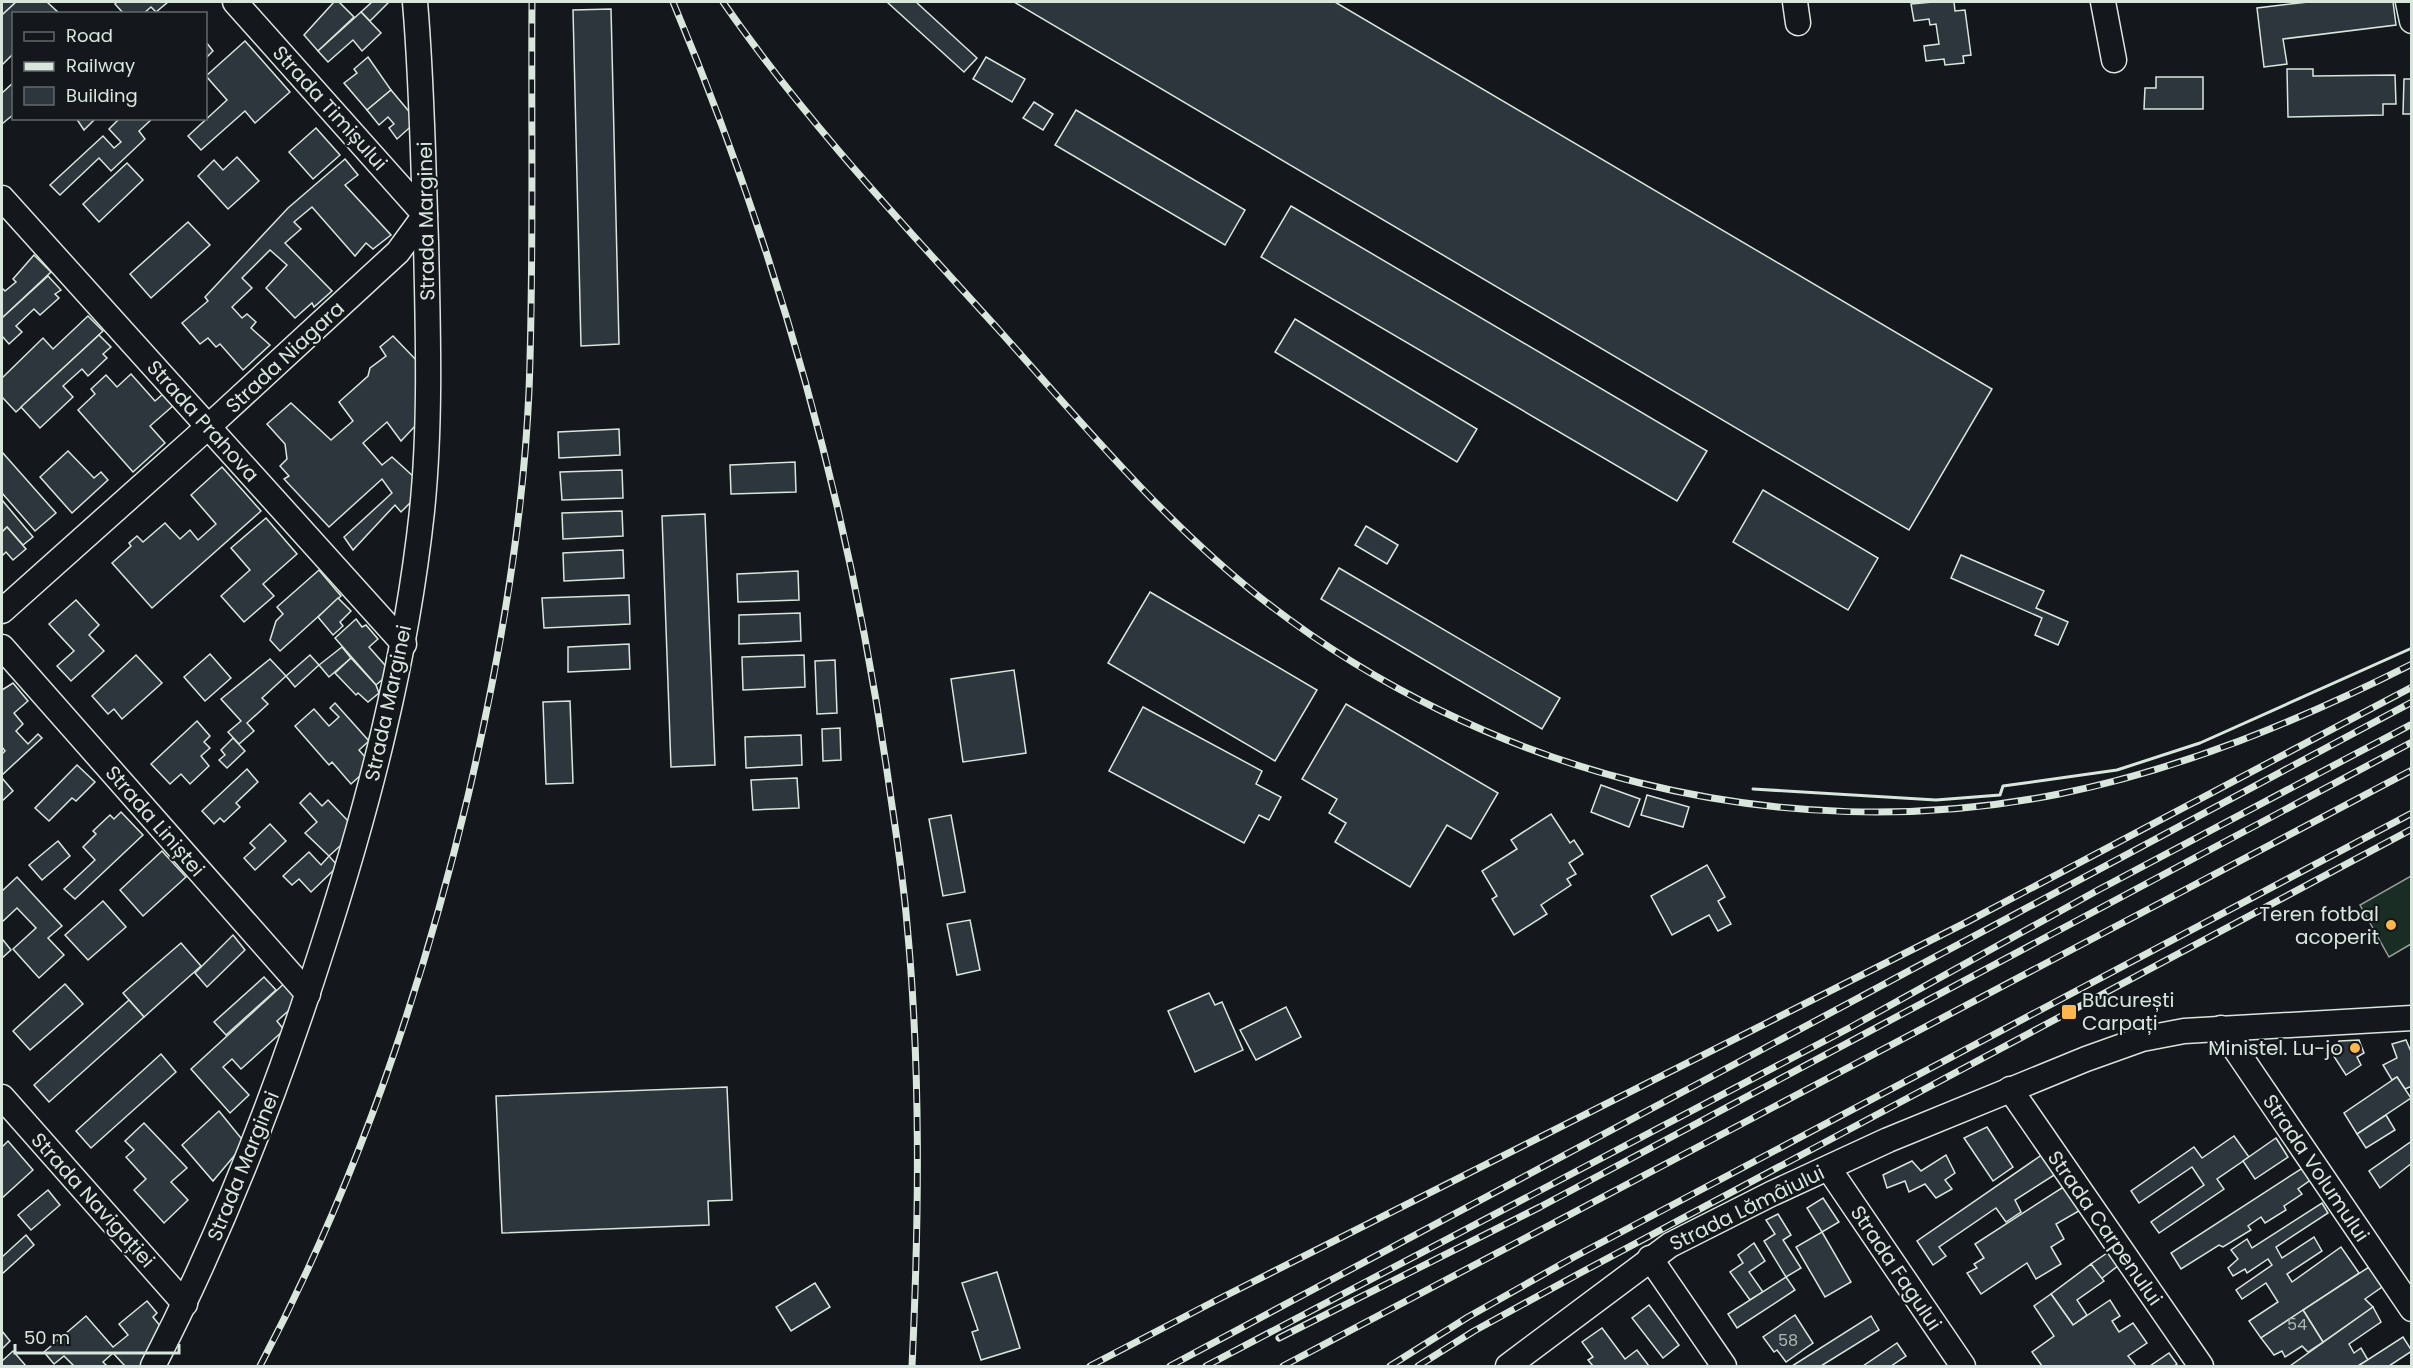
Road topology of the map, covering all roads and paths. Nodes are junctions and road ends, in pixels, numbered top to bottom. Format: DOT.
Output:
graph roads {
  1 [pos="235,2"];
  2 [pos="414,2"];
  3 [pos="2103,2"];
  4 [pos="2408,2"];
  5 [pos="2412,21"];
  6 [pos="2114,60"];
  7 [pos="2,198"];
  8 [pos="425,215"];
  9 [pos="208,427"];
  10 [pos="2,611"];
  11 [pos="404,644"];
  12 [pos="2,647"];
  13 [pos="308,994"];
  14 [pos="2412,1018"];
  15 [pos="2221,1028"];
  16 [pos="2010,1089"];
  17 [pos="2,1096"];
  18 [pos="1829,1169"];
  19 [pos="1650,1258"];
  20 [pos="185,1304"];
  21 [pos="2412,1309"];
  22 [pos="153,1366"];
  23 [pos="1508,1366"];
  24 [pos="1724,1366"];
  25 [pos="1963,1366"];
  26 [pos="2201,1366"];
  1 -- 8 [label="street, Strada Timișului"];
  2 -- 8 [label="street, Strada Marginei"];
  3 -- 6 [label="street"];
  4 -- 5 [label="street"];
  7 -- 9 [label="street, Strada Prahova"];
  8 -- 9 [label="street, Strada Niagara"];
  8 -- 11 [label="street, Strada Marginei"];
  9 -- 10 [label="street, Strada Niagara"];
  9 -- 11 [label="street, Strada Prahova"];
  11 -- 13 [label="street, Strada Marginei"];
  12 -- 13 [label="street, Strada Liniștei"];
  13 -- 20 [label="street, Strada Marginei"];
  14 -- 15 [label="street, Strada Lămâiului"];
  15 -- 16 [label="street, Strada Lămâiului"];
  15 -- 21 [label="street, Strada Volumului"];
  16 -- 18 [label="street, Strada Lămâiului"];
  16 -- 26 [label="street, Strada Carpenului"];
  17 -- 20 [label="street, Strada Navigației"];
  18 -- 19 [label="street, Strada Lămâiului"];
  18 -- 25 [label="street, Strada Fagului"];
  19 -- 23 [label="street, Strada Lămâiului"];
  19 -- 24 [label="street"];
  20 -- 22 [label="street, Strada Marginei"];
}
